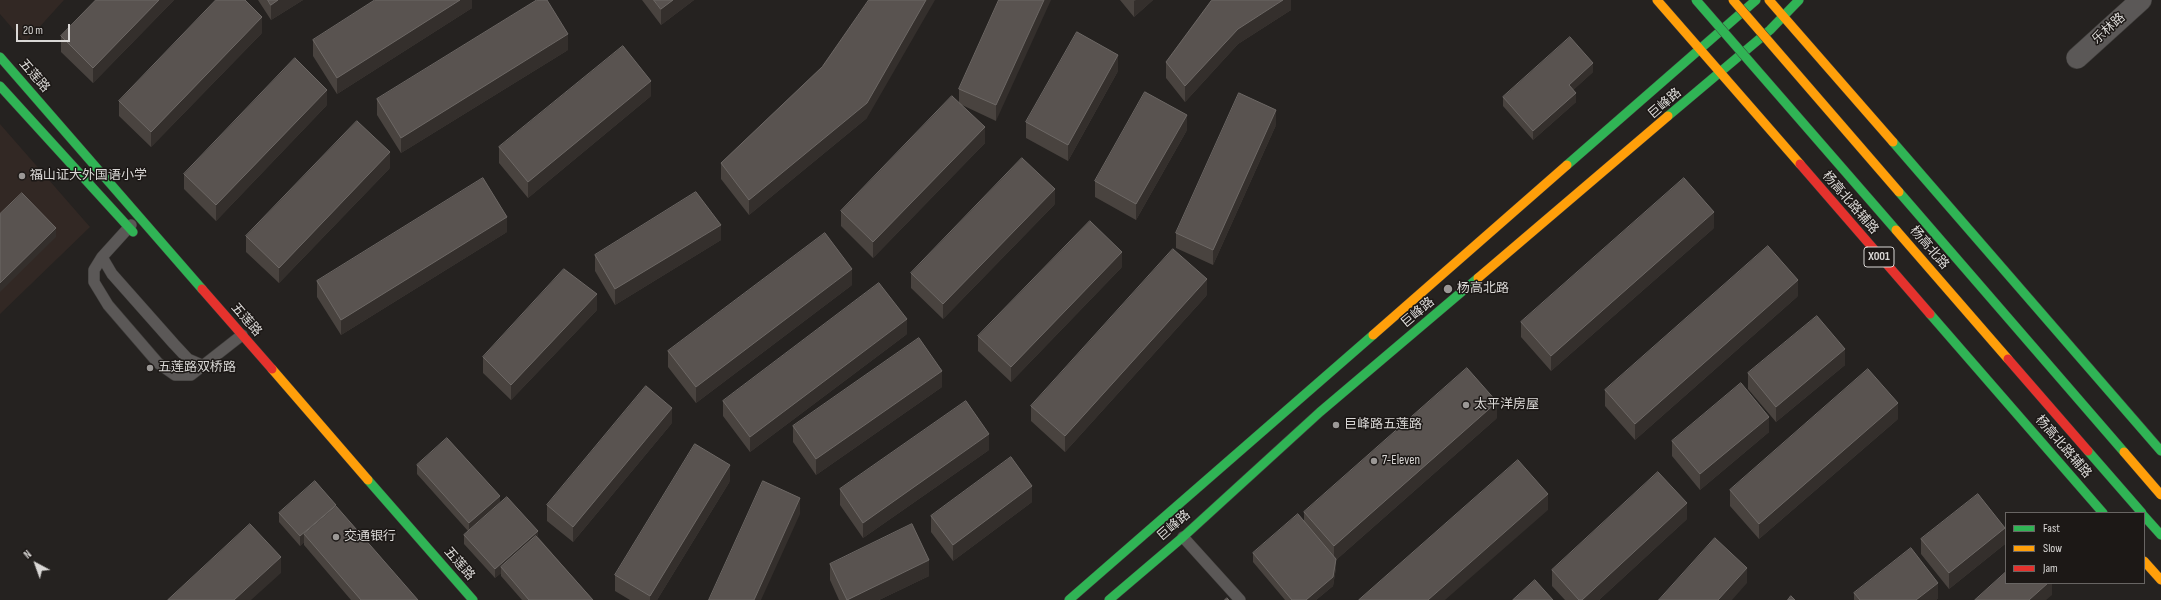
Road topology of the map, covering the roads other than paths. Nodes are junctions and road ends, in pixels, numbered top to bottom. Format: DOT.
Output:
graph roads {
  1 [pos="1657,0"];
  2 [pos="1696,0"];
  3 [pos="1733,0"];
  4 [pos="1756,0"];
  5 [pos="1769,0"];
  6 [pos="1799,0"];
  7 [pos="2141,0"];
  8 [pos="1784,17"];
  9 [pos="1700,50"];
  10 [pos="0,57"];
  11 [pos="2077,58"];
  12 [pos="1719,73"];
  13 [pos="0,86"];
  14 [pos="137,214"];
  15 [pos="129,228"];
  16 [pos="140,240"];
  17 [pos="102,257"];
  18 [pos="242,335"];
  19 [pos="204,366"];
  20 [pos="2161,451"];
  21 [pos="2161,495"];
  22 [pos="2102,512"];
  23 [pos="2141,512"];
  24 [pos="2145,517"];
  25 [pos="2161,535"];
  26 [pos="1183,537"];
  27 [pos="2145,562"];
  28 [pos="2161,580"];
  29 [pos="473,600"];
  30 [pos="1069,600"];
  31 [pos="1109,600"];
  32 [pos="1240,600"];
  1 -- 9 [label="main road, 杨高北路辅路 / X001"];
  2 -- 23 [label="main road, 杨高北路 / X001, bridge"];
  3 -- 21 [label="main road, 杨高北路, bridge"];
  4 -- 9 [label="main road, 巨峰路"];
  5 -- 8 [label="main road"];
  6 -- 8 [label="main road, 巨峰路"];
  7 -- 11 [label="street, 乐林路"];
  8 -- 12 [label="main road, 巨峰路"];
  8 -- 20 [label="main road"];
  9 -- 12 [label="main road, 杨高北路辅路 / X001"];
  9 -- 30 [label="main road, 巨峰路"];
  10 -- 14 [label="main road, 五莲路"];
  12 -- 22 [label="main road, 杨高北路辅路 / X001"];
  12 -- 26 [label="main road, 巨峰路"];
  13 -- 15 [label="main road"];
  14 -- 15 [label="lane"];
  14 -- 18 [label="main road, 五莲路"];
  15 -- 16 [label="main road"];
  15 -- 17 [label="lane"];
  17 -- 19 [label="lane"];
  17 -- 19 [label="lane"];
  18 -- 19 [label="lane"];
  18 -- 29 [label="main road, 五莲路"];
  24 -- 25 [label="main road"];
  26 -- 31 [label="main road, 巨峰路"];
  26 -- 32 [label="lane"];
  27 -- 28 [label="main road"];
}
